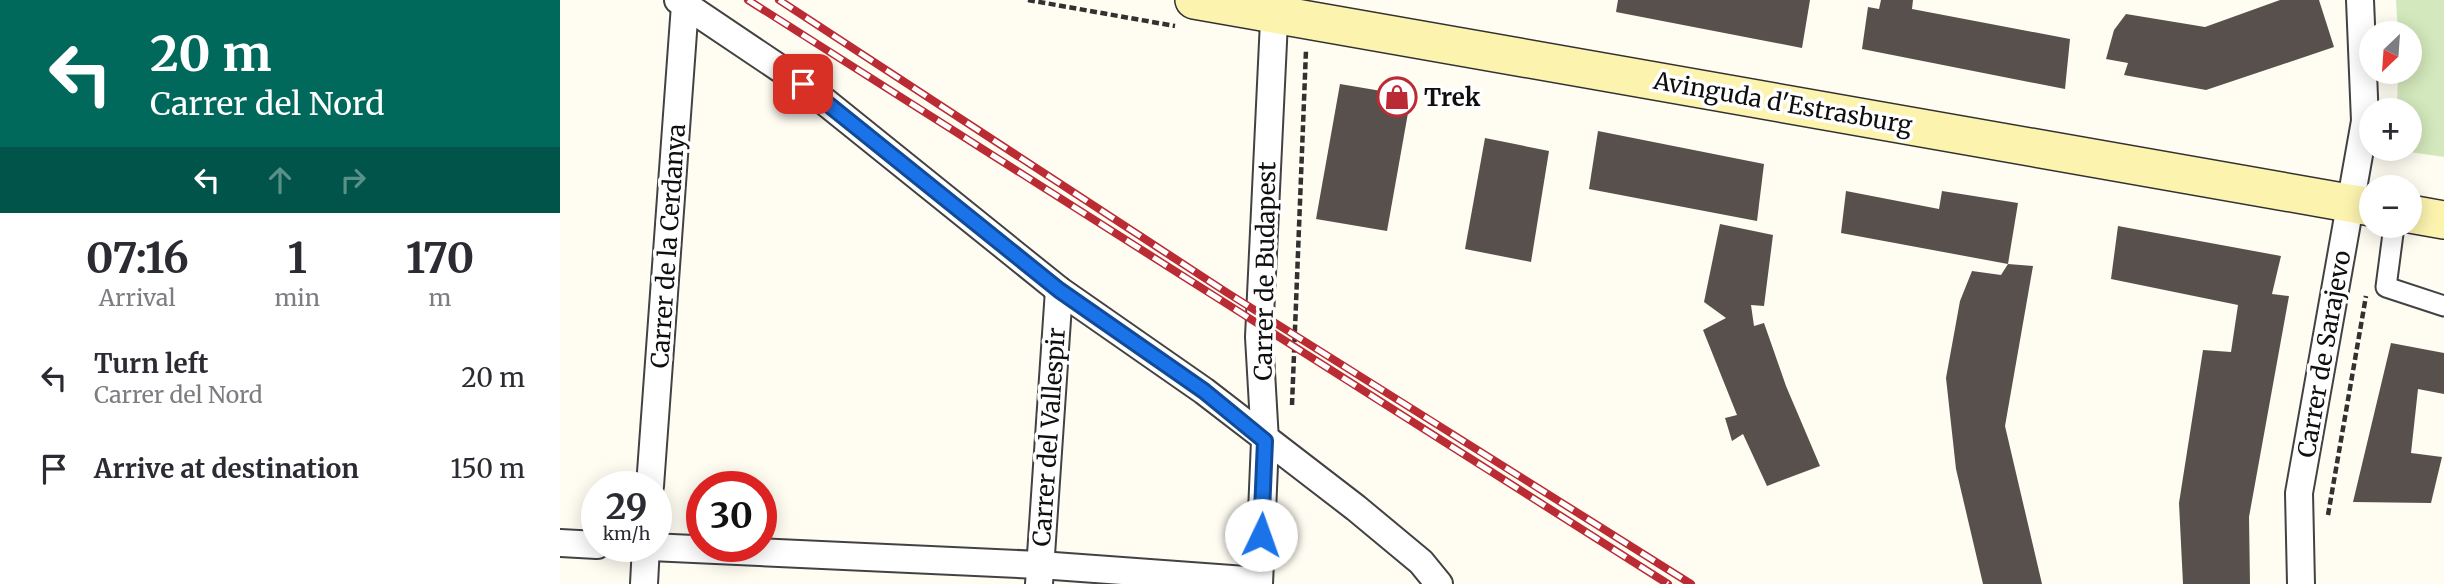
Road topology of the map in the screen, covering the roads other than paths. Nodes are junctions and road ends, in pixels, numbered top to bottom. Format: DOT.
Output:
graph roads {
  1 [pos="1194,0"];
  2 [pos="2360,0"];
  3 [pos="681,2"];
  4 [pos="1288,9"];
  5 [pos="2363,175"];
  6 [pos="2359,197"];
  7 [pos="2359,198"];
  8 [pos="2422,200"];
  9 [pos="2444,204"];
  10 [pos="2359,212"];
  11 [pos="2422,216"];
  12 [pos="2444,220"];
  13 [pos="2392,238"];
  14 [pos="1059,290"];
  15 [pos="2444,306"];
  16 [pos="1265,441"];
  17 [pos="651,471"];
  18 [pos="560,543"];
  19 [pos="581,544"];
  20 [pos="672,548"];
  21 [pos="645,562"];
  22 [pos="1039,575"];
  23 [pos="1259,583"];
  24 [pos="644,584"];
  25 [pos="1439,584"];
  26 [pos="2301,584"];
  1 -- 4 [label="main road, Avinguda d'Estrasburg"];
  2 -- 5 [label="street, Carrer de Sarajevo"];
  3 -- 14 [label="street"];
  3 -- 17 [label="street, Carrer de la Cerdanya"];
  4 -- 6 [label="main road, Avinguda d'Estrasburg"];
  4 -- 7 [label="main road, Avinguda d'Estrasburg"];
  4 -- 16 [label="street, Carrer de Budapest"];
  8 -- 9 [label="main road"];
  10 -- 26 [label="street, Carrer de Sarajevo"];
  11 -- 12 [label="main road"];
  13 -- 15 [label="street"];
  14 -- 16 [label="street"];
  14 -- 22 [label="street, Carrer del Vallespir"];
  16 -- 23 [label="street, Carrer de Budapest"];
  16 -- 25 [label="street"];
  18 -- 19 [label="street"];
  20 -- 22 [label="street"];
  21 -- 24 [label="street"];
  22 -- 23 [label="street"];
}
